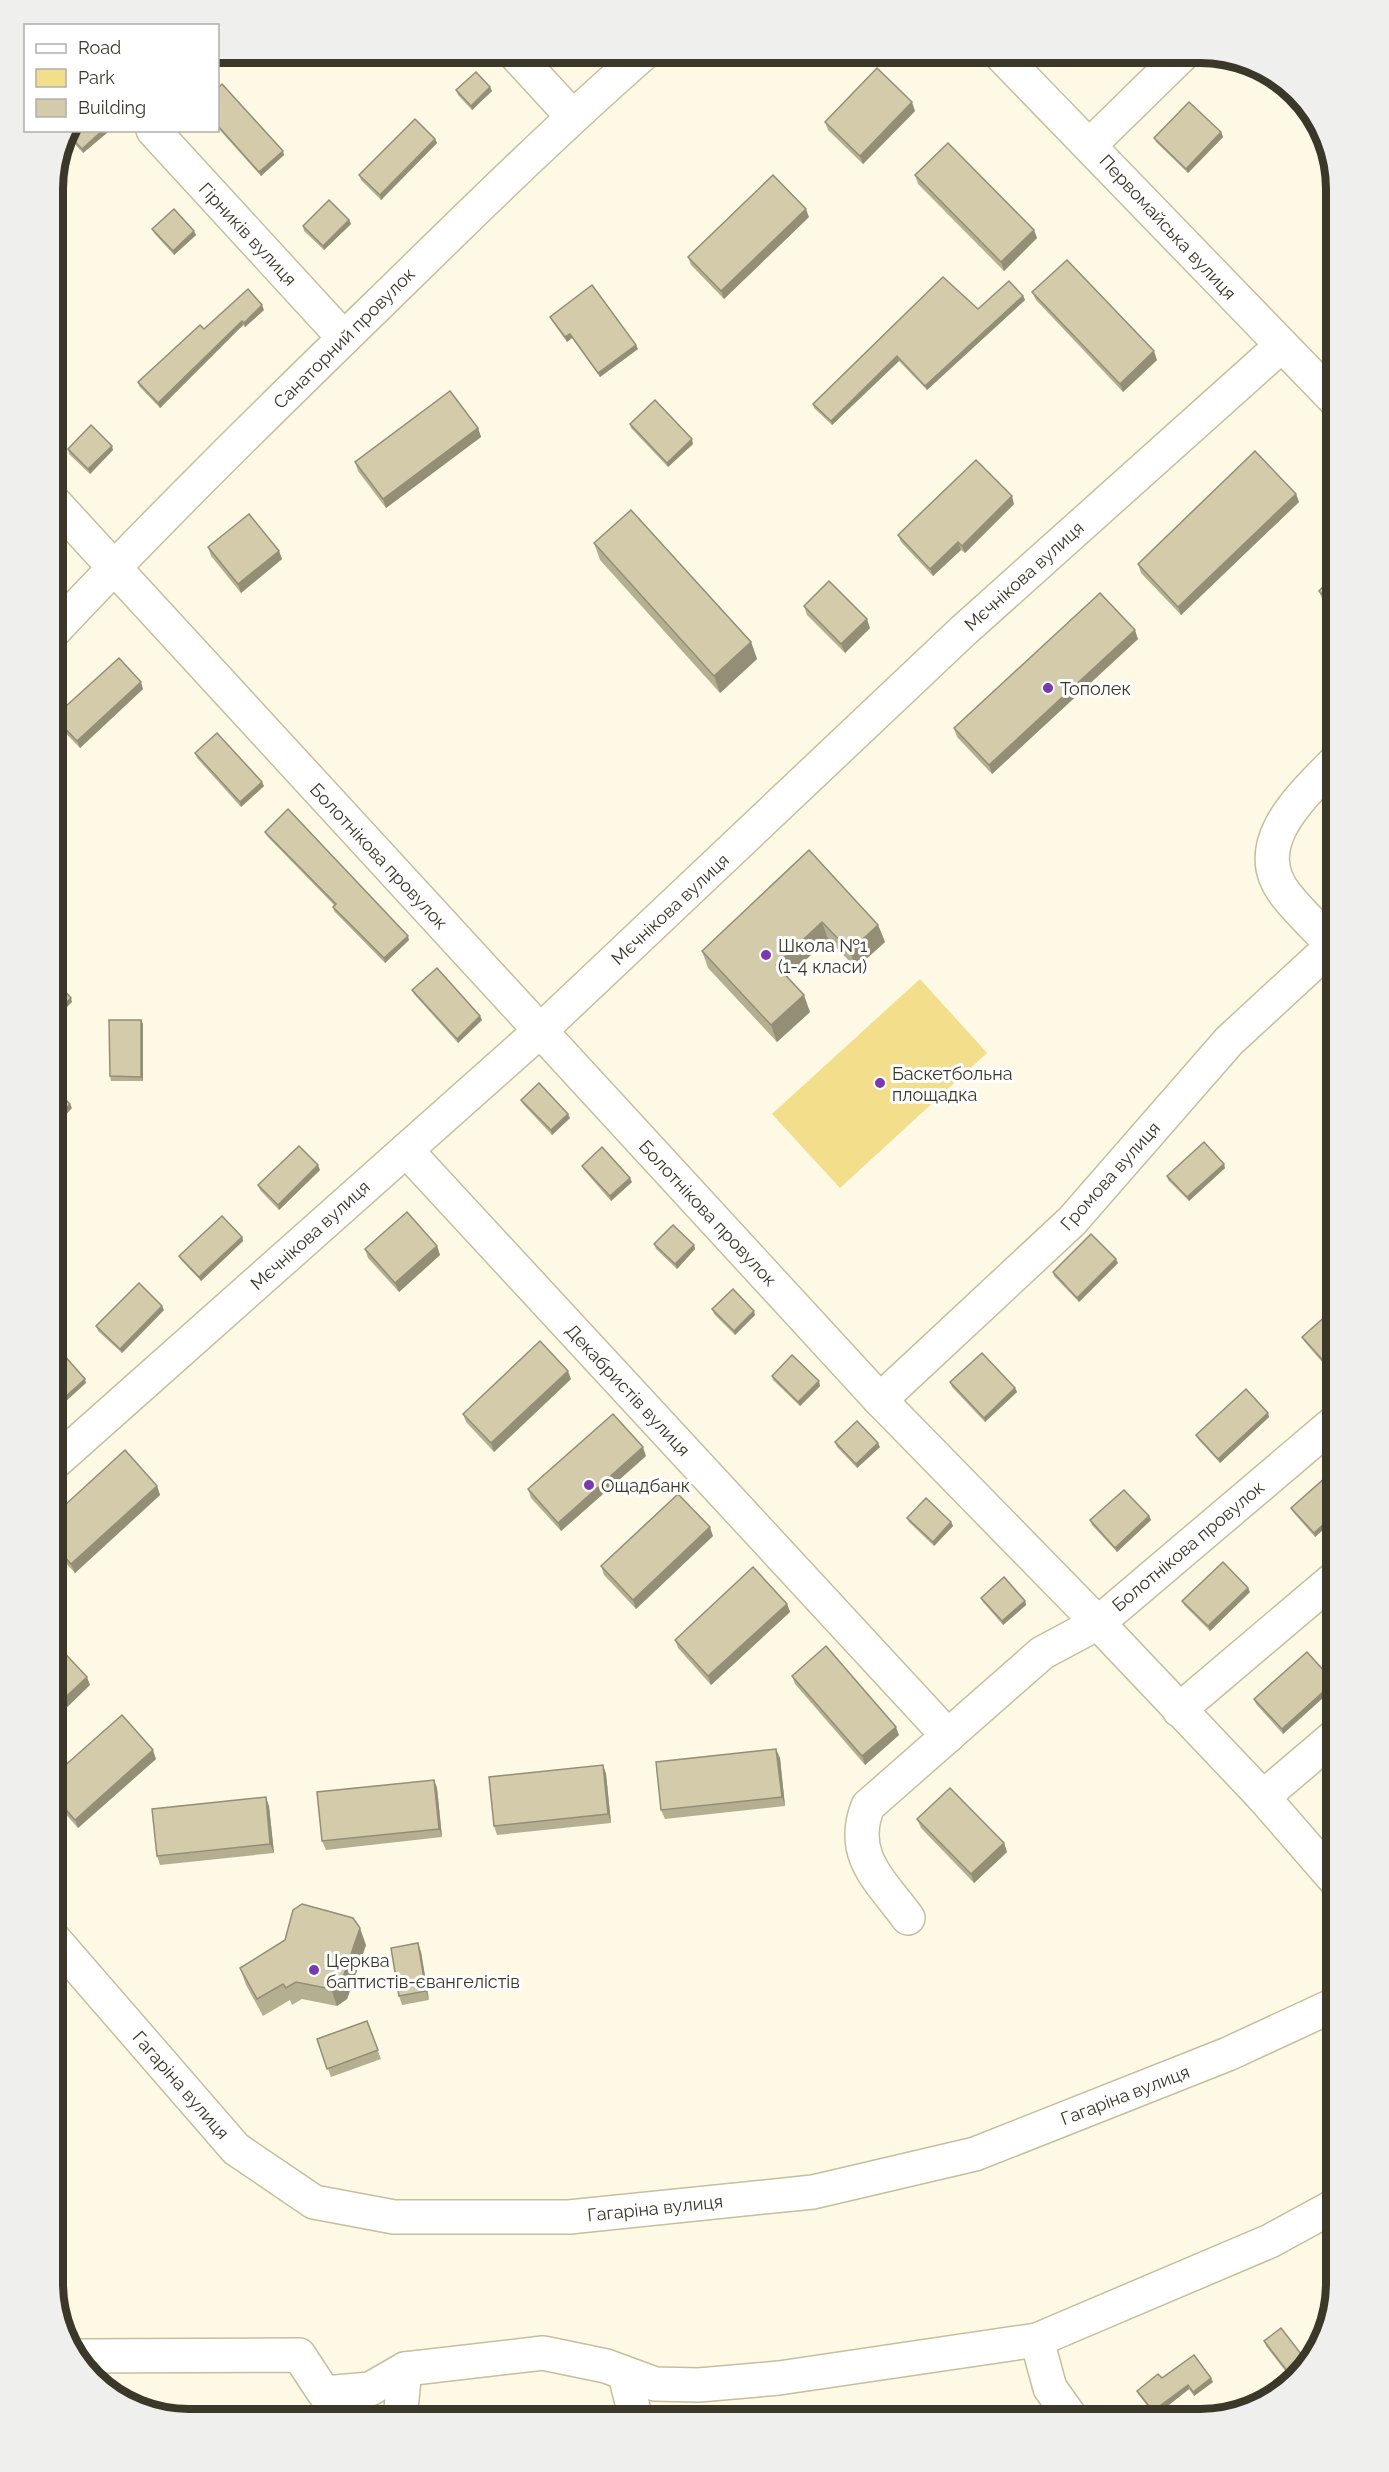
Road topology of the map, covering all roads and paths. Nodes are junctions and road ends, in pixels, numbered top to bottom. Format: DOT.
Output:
graph roads {
  1 [pos="523,63"];
  2 [pos="633,63"];
  3 [pos="1009,63"];
  4 [pos="1174,63"];
  5 [pos="572,116"];
  6 [pos="155,132"];
  7 [pos="1090,145"];
  8 [pos="344,338"];
  9 [pos="1281,346"];
  10 [pos="1326,383"];
  11 [pos="63,512"];
  12 [pos="113,567"];
  13 [pos="63,621"];
  14 [pos="1326,772"];
  15 [pos="1326,937"];
  16 [pos="1326,955"];
  17 [pos="540,1031"];
  18 [pos="406,1150"];
  19 [pos="880,1400"];
  20 [pos="1326,1429"];
  21 [pos="63,1455"];
  22 [pos="1326,1585"];
  23 [pos="1098,1623"];
  24 [pos="1179,1710"];
  25 [pos="948,1736"];
  26 [pos="1326,1743"];
  27 [pos="1263,1797"];
  28 [pos="1326,1869"];
  29 [pos="908,1918"];
  30 [pos="63,1951"];
  31 [pos="1326,2009"];
  32 [pos="1326,2210"];
  33 [pos="1037,2340"];
  34 [pos="86,2356"];
  35 [pos="405,2369"];
  36 [pos="625,2375"];
  37 [pos="331,2406"];
  38 [pos="401,2409"];
  39 [pos="634,2409"];
  40 [pos="1064,2409"];
  1 -- 5 [label="street"];
  2 -- 5 [label="street, Санаторний провулок"];
  3 -- 7 [label="street, Первомайська вулиця"];
  4 -- 7 [label="street"];
  5 -- 8 [label="street, Санаторний провулок"];
  6 -- 8 [label="street, Гірників вулиця"];
  7 -- 9 [label="street, Первомайська вулиця"];
  8 -- 12 [label="street, Санаторний провулок"];
  9 -- 10 [label="street, Первомайська вулиця"];
  9 -- 17 [label="street, Мєчнікова вулиця"];
  11 -- 12 [label="street, Болотнікова провулок"];
  12 -- 13 [label="street, Санаторний провулок"];
  12 -- 17 [label="street, Болотнікова провулок"];
  14 -- 15 [label="street"];
  16 -- 19 [label="street, Громова вулиця"];
  17 -- 18 [label="street, Мєчнікова вулиця"];
  17 -- 19 [label="street, Болотнікова провулок"];
  18 -- 21 [label="street, Мєчнікова вулиця"];
  18 -- 25 [label="street, Декабристів вулиця"];
  19 -- 23 [label="street, Болотнікова провулок"];
  20 -- 23 [label="street, Болотнікова провулок"];
  22 -- 24 [label="street"];
  23 -- 24 [label="street"];
  23 -- 25 [label="street"];
  24 -- 27 [label="street"];
  25 -- 29 [label="street"];
  26 -- 27 [label="street"];
  27 -- 28 [label="street"];
  30 -- 31 [label="street, Гагаріна вулиця"];
  32 -- 33 [label="street"];
  33 -- 36 [label="street"];
  33 -- 40 [label="street"];
  34 -- 37 [label="street"];
  35 -- 36 [label="street"];
  35 -- 37 [label="street"];
  35 -- 38 [label="street"];
  36 -- 39 [label="street"];
}
